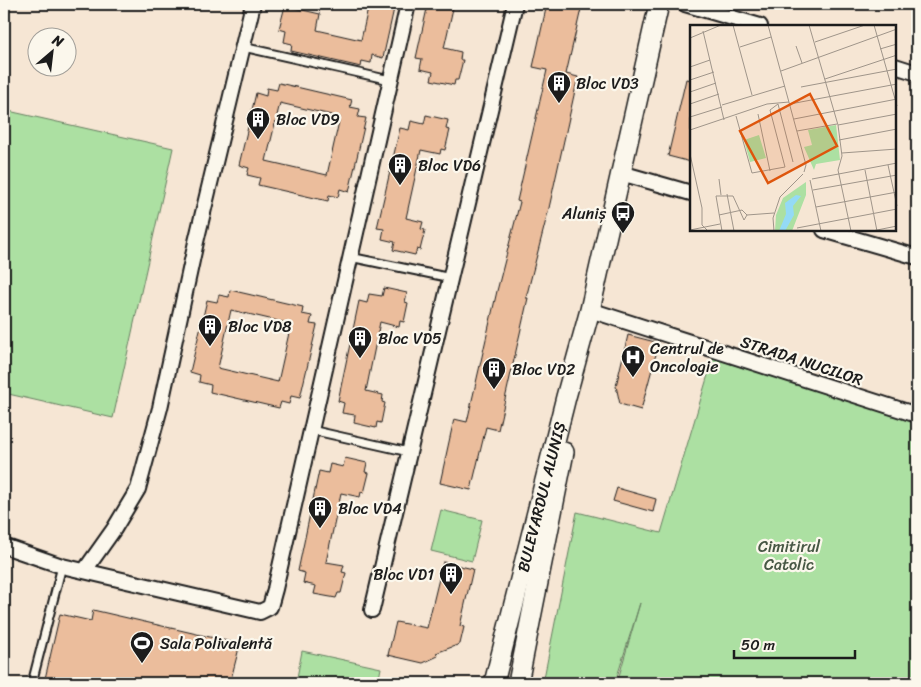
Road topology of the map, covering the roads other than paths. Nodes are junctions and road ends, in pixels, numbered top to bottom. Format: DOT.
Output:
graph roads {
  1 [pos="253,4"];
  2 [pos="408,4"];
  3 [pos="515,4"];
  4 [pos="659,4"];
  5 [pos="685,4"];
  6 [pos="757,25"];
  7 [pos="243,47"];
  8 [pos="896,66"];
  9 [pos="917,73"];
  10 [pos="390,80"];
  11 [pos="621,173"];
  12 [pos="690,193"];
  13 [pos="827,231"];
  14 [pos="350,257"];
  15 [pos="917,257"];
  16 [pos="451,278"];
  17 [pos="590,310"];
  18 [pos="917,415"];
  19 [pos="311,430"];
  20 [pos="409,452"];
  21 [pos="4,546"];
  22 [pos="62,566"];
  23 [pos="85,570"];
  24 [pos="372,610"];
  25 [pos="32,683"];
  26 [pos="494,683"];
  27 [pos="518,683"];
  1 -- 7 [label="street"];
  2 -- 10 [label="street"];
  3 -- 16 [label="street"];
  4 -- 11 [label="main road, BULEVARDUL ALUNIȘ"];
  5 -- 6 [label="street"];
  7 -- 10 [label="lane"];
  7 -- 23 [label="street"];
  8 -- 9 [label="street"];
  10 -- 14 [label="street"];
  11 -- 12 [label="street"];
  11 -- 17 [label="main road, BULEVARDUL ALUNIȘ"];
  13 -- 15 [label="street"];
  14 -- 16 [label="lane"];
  14 -- 19 [label="street"];
  16 -- 20 [label="street"];
  17 -- 18 [label="street, STRADA NUCILOR"];
  17 -- 26 [label="main road, BULEVARDUL ALUNIȘ"];
  17 -- 27 [label="main road, BULEVARDUL ALUNIȘ"];
  19 -- 20 [label="lane"];
  19 -- 23 [label="street"];
  20 -- 24 [label="street"];
  21 -- 22 [label="street"];
  22 -- 23 [label="street"];
  22 -- 25 [label="lane"];
}
